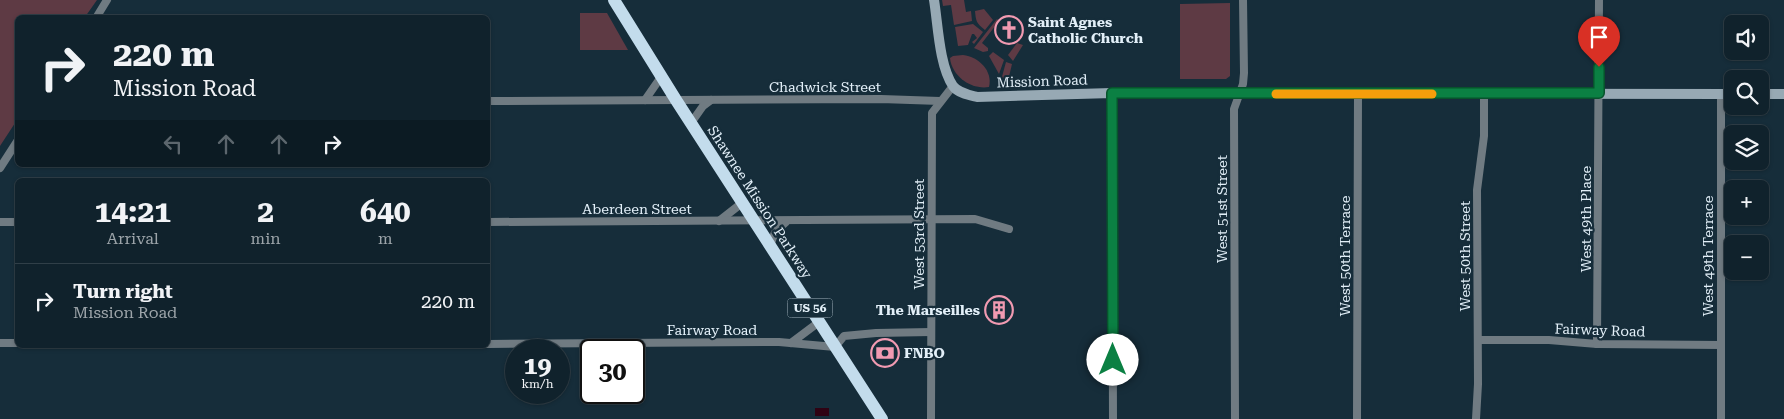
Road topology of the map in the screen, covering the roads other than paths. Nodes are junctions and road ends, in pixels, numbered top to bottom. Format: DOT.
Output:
graph roads {
  1 [pos="107,0"];
  2 [pos="614,0"];
  3 [pos="934,0"];
  4 [pos="1243,0"];
  5 [pos="1599,0"];
  6 [pos="98,15"];
  7 [pos="661,76"];
  8 [pos="953,86"];
  9 [pos="1112,93"];
  10 [pos="1599,93"];
  11 [pos="1239,94"];
  12 [pos="1358,94"];
  13 [pos="1484,94"];
  14 [pos="1721,94"];
  15 [pos="1769,94"];
  16 [pos="1784,94"];
  17 [pos="645,100"];
  18 [pos="676,100"];
  19 [pos="711,100"];
  20 [pos="490,101"];
  21 [pos="940,101"];
  22 [pos="691,123"];
  23 [pos="15,145"];
  24 [pos="0,168"];
  25 [pos="742,203"];
  26 [pos="931,219"];
  27 [pos="719,221"];
  28 [pos="754,221"];
  29 [pos="788,221"];
  30 [pos="0,222"];
  31 [pos="15,222"];
  32 [pos="490,222"];
  33 [pos="1009,229"];
  34 [pos="770,246"];
  35 [pos="819,322"];
  36 [pos="931,332"];
  37 [pos="1478,340"];
  38 [pos="0,343"];
  39 [pos="15,343"];
  40 [pos="791,343"];
  41 [pos="490,344"];
  42 [pos="1597,344"];
  43 [pos="1720,345"];
  44 [pos="835,347"];
  45 [pos="882,419"];
  46 [pos="931,419"];
  47 [pos="1113,419"];
  48 [pos="1235,419"];
  49 [pos="1357,419"];
  50 [pos="1476,419"];
  51 [pos="1720,419"];
  1 -- 6 [label="street"];
  2 -- 7 [label="highway, Shawnee Mission Parkway / US 56"];
  3 -- 8 [label="main road"];
  4 -- 11 [label="street, West 51st Street"];
  5 -- 10 [label="street"];
  7 -- 17 [label="street"];
  7 -- 18 [label="highway, Shawnee Mission Parkway / US 56"];
  8 -- 9 [label="main road, Mission Road"];
  8 -- 21 [label="street, West 53rd Street"];
  9 -- 11 [label="main road, Mission Road"];
  9 -- 47 [label="street"];
  10 -- 13 [label="main road, Mission Road"];
  10 -- 14 [label="main road, Mission Road"];
  10 -- 42 [label="street, West 49th Place"];
  11 -- 12 [label="main road, Mission Road"];
  11 -- 48 [label="street, West 51st Street"];
  12 -- 13 [label="main road, Mission Road"];
  12 -- 49 [label="street, West 50th Terrace"];
  13 -- 37 [label="street, West 50th Street"];
  14 -- 43 [label="street, West 49th Terrace"];
  15 -- 16 [label="main road"];
  17 -- 18 [label="street, Chadwick Street"];
  17 -- 20 [label="street, Chadwick Street"];
  18 -- 19 [label="street, Chadwick Street"];
  18 -- 22 [label="highway, Shawnee Mission Parkway / US 56"];
  19 -- 21 [label="street, Chadwick Street"];
  19 -- 22 [label="street"];
  21 -- 26 [label="street, West 53rd Street"];
  22 -- 25 [label="highway, Shawnee Mission Parkway / US 56"];
  23 -- 24 [label="street"];
  25 -- 27 [label="street"];
  25 -- 28 [label="highway, Shawnee Mission Parkway / US 56"];
  26 -- 29 [label="street, Aberdeen Street"];
  26 -- 33 [label="street, Aberdeen Street"];
  26 -- 36 [label="street, West 53rd Street"];
  27 -- 28 [label="street, Aberdeen Street"];
  27 -- 32 [label="street, Aberdeen Street"];
  28 -- 29 [label="street, Aberdeen Street"];
  28 -- 34 [label="highway, Shawnee Mission Parkway / US 56"];
  29 -- 34 [label="street"];
  30 -- 31 [label="street"];
  34 -- 35 [label="highway, Shawnee Mission Parkway / US 56"];
  35 -- 40 [label="street"];
  35 -- 44 [label="highway, Shawnee Mission Parkway / US 56"];
  36 -- 44 [label="street"];
  36 -- 46 [label="street, West 53rd Street"];
  37 -- 42 [label="street, Fairway Road"];
  37 -- 50 [label="street, West 50th Street"];
  38 -- 39 [label="street"];
  40 -- 41 [label="street, Fairway Road"];
  40 -- 44 [label="street, Fairway Road"];
  42 -- 43 [label="street, Fairway Road"];
  43 -- 51 [label="street, West 49th Terrace"];
  44 -- 45 [label="highway, Shawnee Mission Parkway / US 56"];
}
